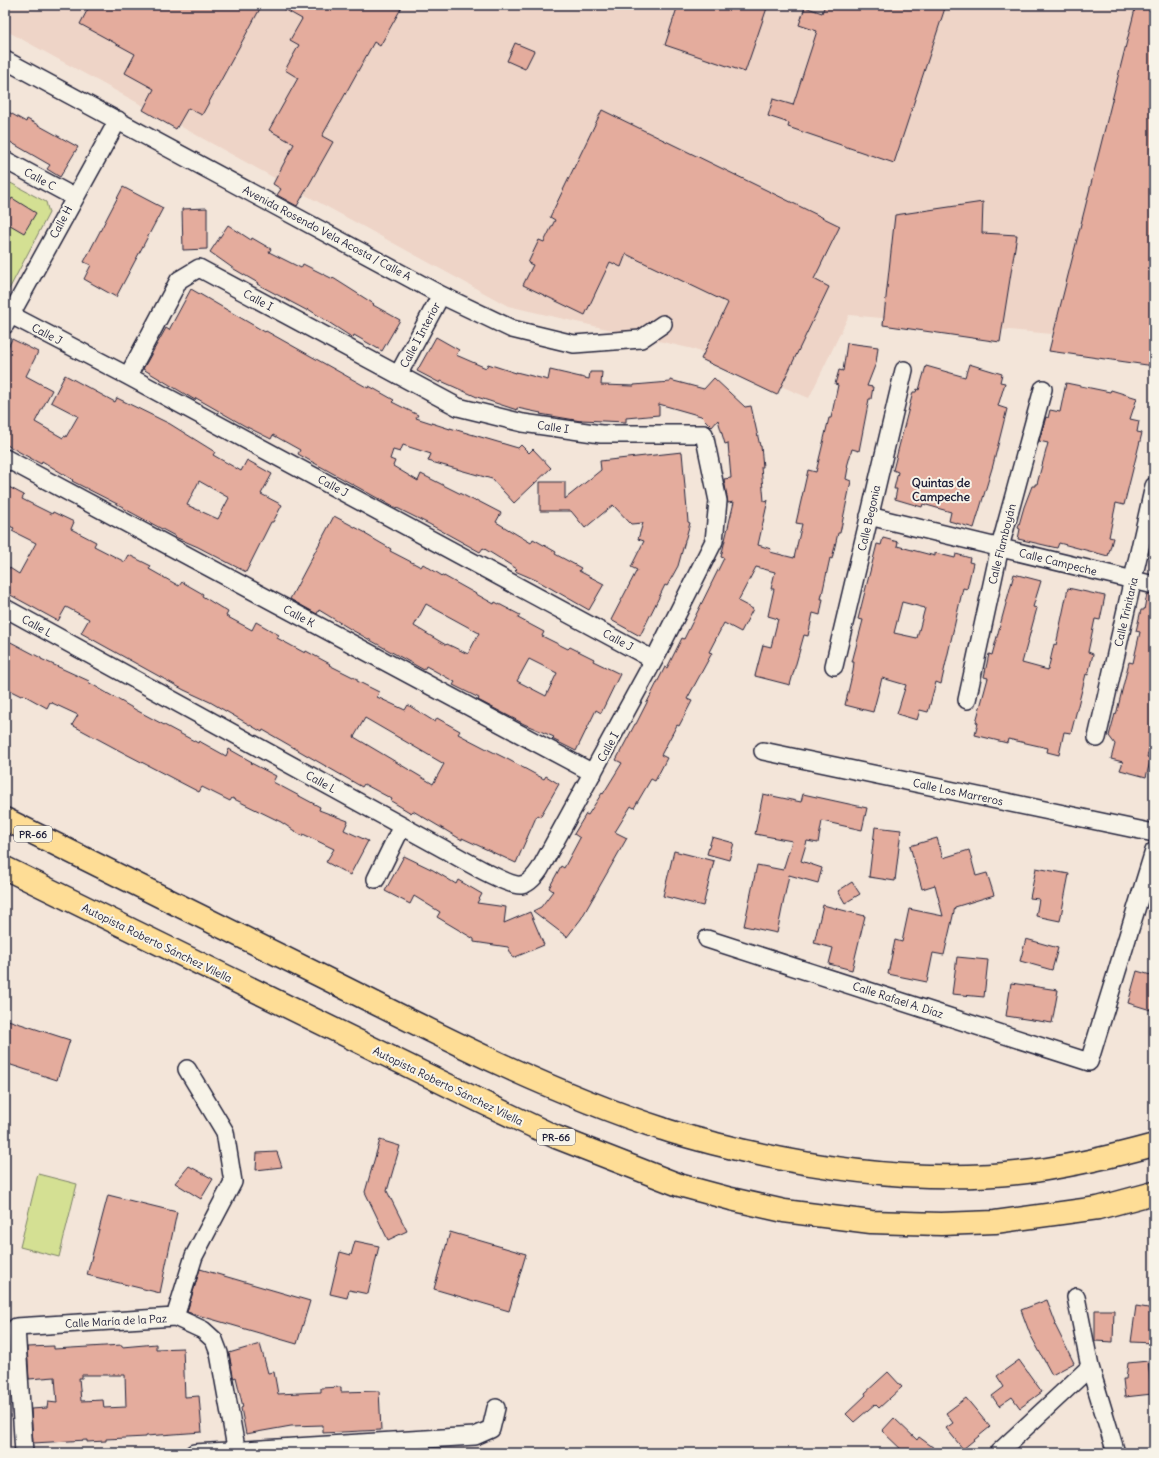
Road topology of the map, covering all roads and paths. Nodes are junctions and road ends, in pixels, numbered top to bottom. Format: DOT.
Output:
graph roads {
  1 [pos="5,60"];
  2 [pos="118,120"];
  3 [pos="5,160"];
  4 [pos="74,197"];
  5 [pos="441,295"];
  6 [pos="8,320"];
  7 [pos="663,324"];
  8 [pos="904,370"];
  9 [pos="398,375"];
  10 [pos="128,376"];
  11 [pos="1043,389"];
  12 [pos="5,458"];
  13 [pos="1154,486"];
  14 [pos="869,516"];
  15 [pos="1000,547"];
  16 [pos="1133,580"];
  17 [pos="1154,585"];
  18 [pos="5,608"];
  19 [pos="654,660"];
  20 [pos="834,666"];
  21 [pos="967,700"];
  22 [pos="1097,738"];
  23 [pos="763,751"];
  24 [pos="593,774"];
  25 [pos="5,819"];
  26 [pos="402,826"];
  27 [pos="1154,833"];
  28 [pos="1154,851"];
  29 [pos="5,868"];
  30 [pos="376,880"];
  31 [pos="707,939"];
  32 [pos="187,1069"];
  33 [pos="1154,1145"];
  34 [pos="1154,1193"];
  35 [pos="1076,1297"];
  36 [pos="175,1317"];
  37 [pos="1090,1367"];
  38 [pos="496,1408"];
  39 [pos="237,1452"];
  40 [pos="24,1453"];
  41 [pos="194,1453"];
  42 [pos="998,1453"];
  43 [pos="1116,1453"];
  1 -- 2 [label="street, Avenida Rosendo Vela Acosta / Calle A"];
  2 -- 4 [label="street, Calle H"];
  2 -- 5 [label="street, Avenida Rosendo Vela Acosta / Calle A"];
  3 -- 4 [label="street, Calle C"];
  4 -- 6 [label="street, Calle H"];
  5 -- 7 [label="street, Avenida Rosendo Vela Acosta / Calle A"];
  5 -- 9 [label="street, Calle I Interior"];
  6 -- 10 [label="street, Calle J"];
  8 -- 14 [label="street, Calle Begonia"];
  9 -- 10 [label="street, Calle I"];
  9 -- 19 [label="street, Calle I"];
  10 -- 19 [label="street, Calle J"];
  11 -- 15 [label="street, Calle Flamboyán"];
  12 -- 24 [label="street, Calle K"];
  13 -- 16 [label="street, Calle Trinitaria"];
  14 -- 15 [label="street, Calle Campeche"];
  14 -- 20 [label="street, Calle Begonia"];
  15 -- 16 [label="street, Calle Campeche"];
  15 -- 21 [label="street, Calle Flamboyán"];
  16 -- 17 [label="street, Calle Campeche"];
  16 -- 22 [label="street, Calle Trinitaria"];
  18 -- 26 [label="street, Calle L"];
  19 -- 24 [label="street, Calle I"];
  23 -- 27 [label="street, Calle Los Marreros"];
  24 -- 26 [label="street, Calle L"];
  25 -- 33 [label="highway, PR-66"];
  26 -- 30 [label="street"];
  28 -- 31 [label="street, Calle Rafael A. Díaz"];
  29 -- 34 [label="highway, Autopista Roberto Sánchez Vilella / PR-66"];
  32 -- 36 [label="street"];
  35 -- 37 [label="street"];
  36 -- 39 [label="street, Calle María de la Paz"];
  36 -- 40 [label="street, Calle María de la Paz"];
  37 -- 42 [label="street"];
  37 -- 43 [label="street"];
  38 -- 39 [label="street"];
  39 -- 41 [label="street"];
}
